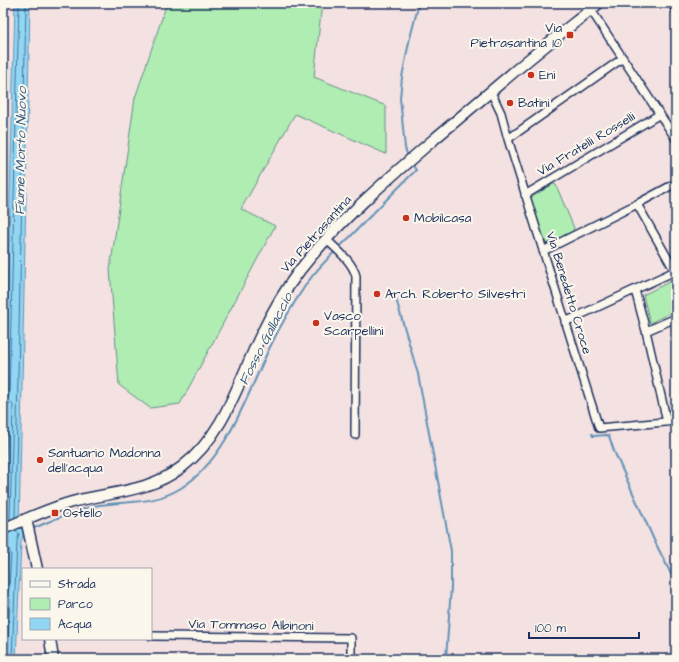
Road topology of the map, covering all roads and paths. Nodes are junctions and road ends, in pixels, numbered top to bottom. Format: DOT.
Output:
graph roads {
  1 [pos="599,3"];
  2 [pos="671,3"];
  3 [pos="591,10"];
  4 [pos="676,10"];
  5 [pos="623,58"];
  6 [pos="491,92"];
  7 [pos="660,114"];
  8 [pos="508,139"];
  9 [pos="676,139"];
  10 [pos="676,182"];
  11 [pos="525,195"];
  12 [pos="637,204"];
  13 [pos="326,240"];
  14 [pos="543,251"];
  15 [pos="675,272"];
  16 [pos="635,290"];
  17 [pos="676,318"];
  18 [pos="565,322"];
  19 [pos="646,331"];
  20 [pos="676,421"];
  21 [pos="667,422"];
  22 [pos="355,436"];
  23 [pos="26,521"];
  24 [pos="3,529"];
  25 [pos="37,568"];
  26 [pos="152,636"];
  27 [pos="50,640"];
  28 [pos="53,659"];
  29 [pos="351,659"];
  1 -- 3 [label="street, Via Pietrasantina"];
  2 -- 4 [label="street"];
  3 -- 5 [label="street"];
  3 -- 6 [label="street, Via Pietrasantina"];
  5 -- 7 [label="street"];
  5 -- 8 [label="street"];
  6 -- 8 [label="street, Via Benedetto Croce"];
  6 -- 13 [label="street, Via Pietrasantina"];
  7 -- 9 [label="street"];
  7 -- 11 [label="street, Via Fratelli Rosselli"];
  8 -- 11 [label="street, Via Benedetto Croce"];
  10 -- 12 [label="street"];
  11 -- 14 [label="street, Via Benedetto Croce"];
  12 -- 14 [label="street"];
  12 -- 15 [label="street"];
  13 -- 22 [label="street"];
  13 -- 23 [label="street, Via Pietrasantina"];
  14 -- 18 [label="street, Via Benedetto Croce"];
  15 -- 16 [label="street"];
  16 -- 18 [label="street"];
  16 -- 19 [label="street"];
  17 -- 19 [label="street"];
  18 -- 21 [label="street, Via Benedetto Croce"];
  19 -- 21 [label="street"];
  20 -- 21 [label="street, Via Benedetto Croce"];
  23 -- 24 [label="street, Via Pietrasantina"];
  23 -- 25 [label="street"];
  26 -- 29 [label="street, Via Tommaso Albinoni"];
  27 -- 28 [label="street"];
}
